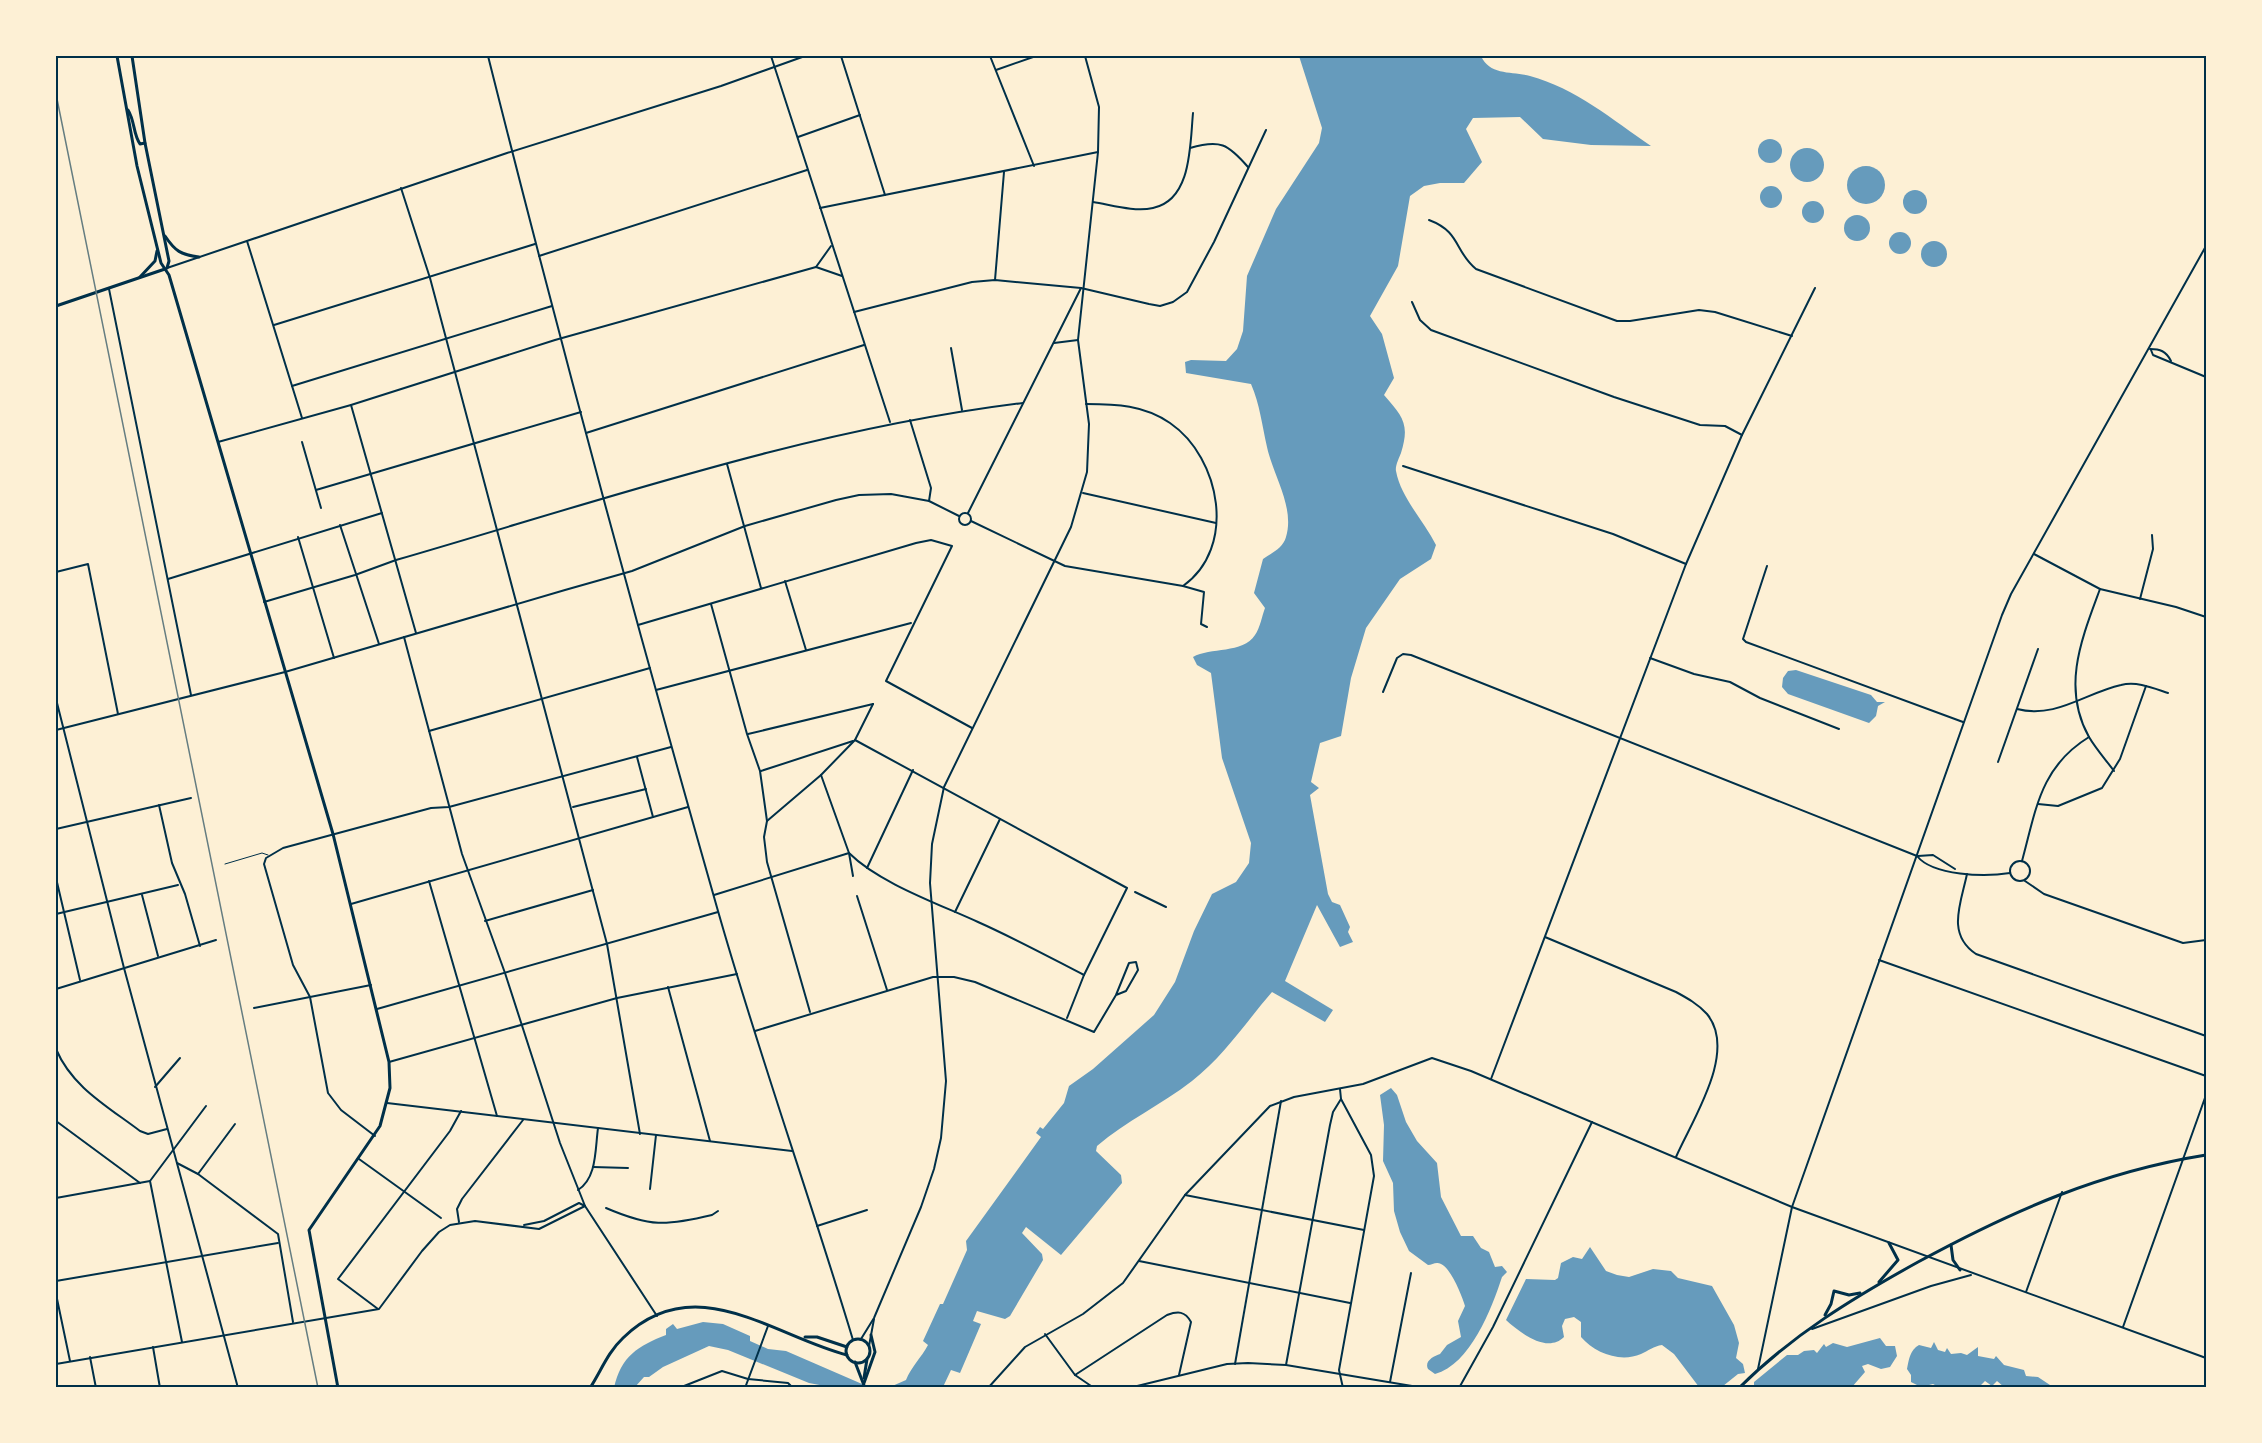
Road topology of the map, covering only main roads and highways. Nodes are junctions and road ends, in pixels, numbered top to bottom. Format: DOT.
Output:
graph roads {
  1 [pos="117,56"];
  2 [pos="132,56"];
  3 [pos="127,108"];
  4 [pos="145,143"];
  5 [pos="163,233"];
  6 [pos="157,246"];
  7 [pos="199,257"];
  8 [pos="167,268"];
  9 [pos="140,276"];
  10 [pos="56,306"];
  11 [pos="2206,1155"];
  12 [pos="1889,1242"];
  13 [pos="1951,1245"];
  14 [pos="1960,1270"];
  15 [pos="1877,1285"];
  16 [pos="1865,1292"];
  17 [pos="1822,1318"];
  18 [pos="872,1335"];
  19 [pos="802,1337"];
  20 [pos="847,1347"];
  21 [pos="847,1355"];
  22 [pos="868,1356"];
  23 [pos="855,1362"];
  24 [pos="865,1385"];
  25 [pos="338,1388"];
  26 [pos="590,1388"];
  27 [pos="1739,1388"];
  1 -- 3 [label="main road"];
  2 -- 4 [label="main road"];
  3 -- 4 [label="main road"];
  3 -- 6 [label="main road"];
  4 -- 5 [label="main road"];
  5 -- 7 [label="main road"];
  5 -- 8 [label="main road"];
  6 -- 8 [label="main road"];
  6 -- 9 [label="main road"];
  8 -- 9 [label="main road"];
  8 -- 25 [label="main road"];
  9 -- 10 [label="main road"];
  11 -- 13 [label="main road"];
  12 -- 15 [label="main road"];
  13 -- 14 [label="main road"];
  13 -- 15 [label="main road"];
  15 -- 16 [label="main road"];
  16 -- 17 [label="main road"];
  16 -- 17 [label="main road"];
  17 -- 27 [label="main road"];
  18 -- 24 [label="main road"];
  19 -- 20 [label="main road"];
  19 -- 21 [label="main road"];
  19 -- 26 [label="main road"];
  20 -- 21 [label="main road"];
  20 -- 22 [label="main road"];
  21 -- 23 [label="main road"];
  22 -- 23 [label="main road"];
  22 -- 24 [label="main road"];
  23 -- 24 [label="main road"];
}
